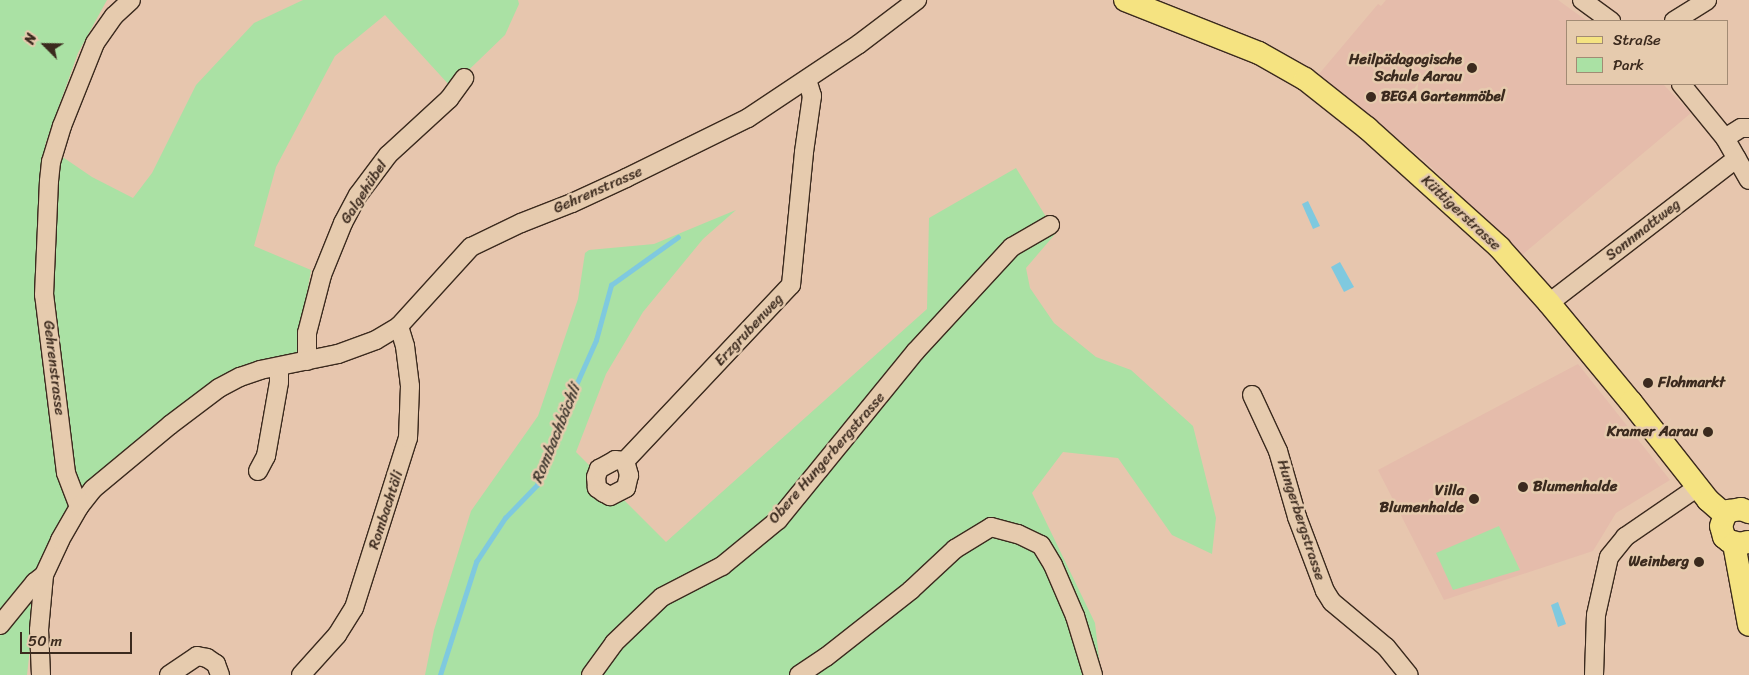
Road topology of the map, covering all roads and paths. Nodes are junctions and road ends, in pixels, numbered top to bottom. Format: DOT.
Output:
graph roads {
  1 [pos="131,0"];
  2 [pos="917,0"];
  3 [pos="1125,0"];
  4 [pos="1582,0"];
  5 [pos="1708,0"];
  6 [pos="1610,20"];
  7 [pos="1676,20"];
  8 [pos="464,78"];
  9 [pos="807,80"];
  10 [pos="1682,85"];
  11 [pos="1749,128"];
  12 [pos="1725,138"];
  13 [pos="1737,158"];
  14 [pos="1749,180"];
  15 [pos="1050,225"];
  16 [pos="1549,302"];
  17 [pos="399,326"];
  18 [pos="307,361"];
  19 [pos="279,367"];
  20 [pos="1252,395"];
  21 [pos="625,461"];
  22 [pos="258,472"];
  23 [pos="1698,487"];
  24 [pos="79,507"];
  25 [pos="1749,512"];
  26 [pos="1725,515"];
  27 [pos="1742,542"];
  28 [pos="44,575"];
  29 [pos="1749,625"];
  30 [pos="0,626"];
  31 [pos="41,675"];
  32 [pos="169,675"];
  33 [pos="220,675"];
  34 [pos="301,675"];
  35 [pos="591,675"];
  36 [pos="799,675"];
  37 [pos="1093,675"];
  38 [pos="1409,675"];
  39 [pos="1594,675"];
  1 -- 24 [label="street, Gehrenstrasse"];
  2 -- 9 [label="street, Gehrenstrasse"];
  3 -- 16 [label="main road, Küttigerstrasse"];
  4 -- 6 [label="street"];
  5 -- 7 [label="street"];
  8 -- 18 [label="street, Galgehübel"];
  9 -- 17 [label="street, Gehrenstrasse"];
  9 -- 21 [label="street, Erzgrubenweg"];
  10 -- 12 [label="street"];
  11 -- 12 [label="street"];
  12 -- 13 [label="street"];
  13 -- 14 [label="street"];
  13 -- 16 [label="street, Sonnmattweg"];
  15 -- 35 [label="street, Obere Hungerbergstrasse"];
  16 -- 23 [label="main road, Küttigerstrasse"];
  17 -- 18 [label="street, Gehrenstrasse"];
  17 -- 34 [label="street, Rombachtäli"];
  18 -- 19 [label="street, Gehrenstrasse"];
  19 -- 22 [label="street"];
  19 -- 24 [label="street, Gehrenstrasse"];
  20 -- 38 [label="street, Hungerbergstrasse"];
  23 -- 26 [label="main road, Küttigerstrasse"];
  23 -- 39 [label="street"];
  24 -- 28 [label="street"];
  25 -- 26 [label="main road"];
  26 -- 27 [label="main road"];
  27 -- 29 [label="main road"];
  28 -- 30 [label="street"];
  28 -- 31 [label="street"];
  32 -- 33 [label="street"];
  36 -- 37 [label="street"];
}
